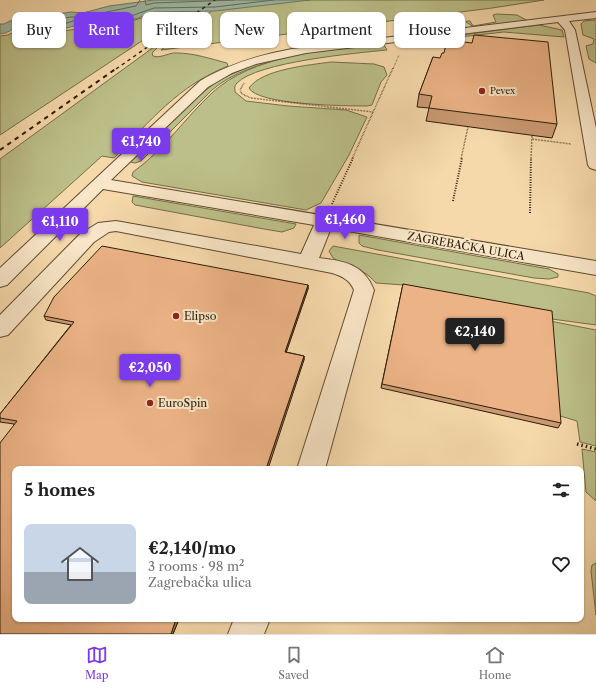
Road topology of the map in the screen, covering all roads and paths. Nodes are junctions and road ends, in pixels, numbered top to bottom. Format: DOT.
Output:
graph roads {
  1 [pos="596,15"];
  2 [pos="520,16"];
  3 [pos="560,19"];
  4 [pos="533,22"];
  5 [pos="465,26"];
  6 [pos="473,30"];
  7 [pos="393,54"];
  8 [pos="245,81"];
  9 [pos="582,92"];
  10 [pos="596,94"];
  11 [pos="373,112"];
  12 [pos="468,127"];
  13 [pos="532,135"];
  14 [pos="532,138"];
  15 [pos="578,144"];
  16 [pos="596,165"];
  17 [pos="99,183"];
  18 [pos="453,201"];
  19 [pos="530,213"];
  20 [pos="325,222"];
  21 [pos="307,262"];
  22 [pos="596,268"];
  23 [pos="0,280"];
  24 [pos="0,329"];
  25 [pos="577,444"];
  26 [pos="596,449"];
  27 [pos="312,466"];
  28 [pos="251,622"];
  29 [pos="245,634"];
  1 -- 3 [label="street"];
  2 -- 4 [label="street"];
  3 -- 4 [label="street"];
  3 -- 9 [label="street"];
  4 -- 6 [label="street"];
  5 -- 6 [label="street"];
  6 -- 17 [label="street"];
  7 -- 11 [label="path"];
  8 -- 11 [label="path"];
  9 -- 10 [label="street"];
  9 -- 16 [label="street"];
  11 -- 20 [label="path"];
  12 -- 18 [label="path"];
  13 -- 14 [label="path"];
  14 -- 15 [label="path"];
  14 -- 19 [label="path"];
  17 -- 20 [label="street, ZAGREBAČKA ULICA"];
  17 -- 23 [label="street"];
  20 -- 21 [label="street"];
  20 -- 22 [label="street, ZAGREBAČKA ULICA"];
  21 -- 24 [label="street"];
  21 -- 27 [label="street"];
  25 -- 26 [label="path"];
  28 -- 29 [label="street"];
}
